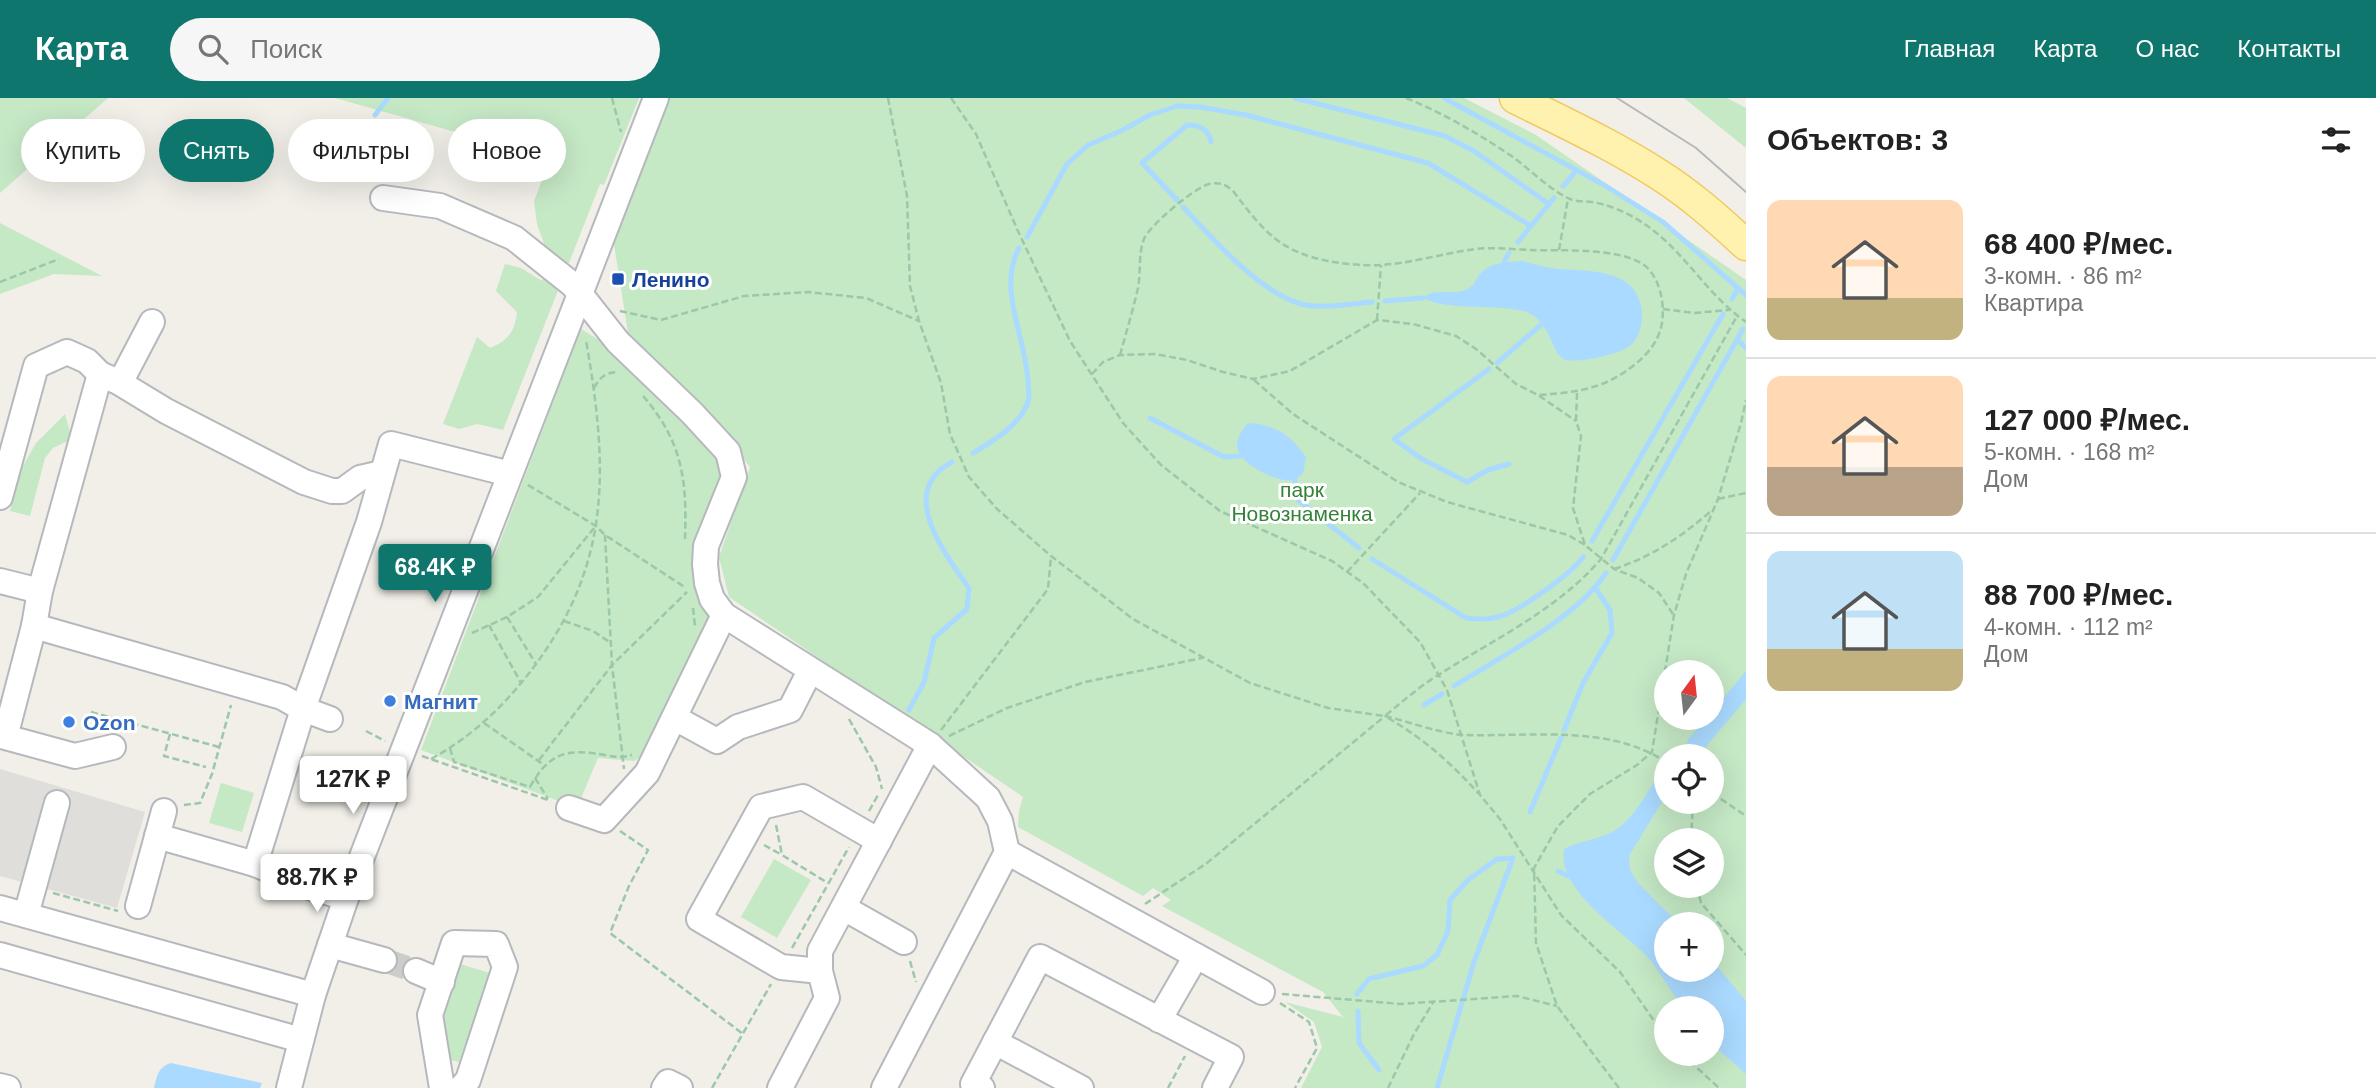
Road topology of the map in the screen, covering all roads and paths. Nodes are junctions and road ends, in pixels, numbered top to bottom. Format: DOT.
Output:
graph roads {
  1 [pos="612,98"];
  2 [pos="656,98"];
  3 [pos="888,98"];
  4 [pos="951,98"];
  5 [pos="1406,98"];
  6 [pos="1515,98"];
  7 [pos="1555,98"];
  8 [pos="622,139"];
  9 [pos="383,198"];
  10 [pos="1568,199"];
  11 [pos="1746,221"];
  12 [pos="1746,245"];
  13 [pos="1559,250"];
  14 [pos="59,259"];
  15 [pos="1381,265"];
  16 [pos="0,282"];
  17 [pos="582,295"];
  18 [pos="1664,309"];
  19 [pos="618,310"];
  20 [pos="1729,310"];
  21 [pos="1737,316"];
  22 [pos="1377,320"];
  23 [pos="919,321"];
  24 [pos="1746,322"];
  25 [pos="152,323"];
  26 [pos="584,333"];
  27 [pos="1119,355"];
  28 [pos="614,362"];
  29 [pos="1092,374"];
  30 [pos="110,378"];
  31 [pos="1253,379"];
  32 [pos="593,390"];
  33 [pos="639,392"];
  34 [pos="1577,393"];
  35 [pos="1538,395"];
  36 [pos="1746,400"];
  37 [pos="1576,421"];
  38 [pos="382,473"];
  39 [pos="510,474"];
  40 [pos="1420,493"];
  41 [pos="1746,493"];
  42 [pos="0,497"];
  43 [pos="1718,499"];
  44 [pos="1713,510"];
  45 [pos="596,527"];
  46 [pos="605,536"];
  47 [pos="1585,545"];
  48 [pos="685,547"];
  49 [pos="1051,556"];
  50 [pos="1601,559"];
  51 [pos="1614,569"];
  52 [pos="1348,572"];
  53 [pos="0,580"];
  54 [pos="687,581"];
  55 [pos="690,590"];
  56 [pos="40,591"];
  57 [pos="691,597"];
  58 [pos="692,605"];
  59 [pos="724,615"];
  60 [pos="1674,615"];
  61 [pos="507,617"];
  62 [pos="565,621"];
  63 [pos="489,625"];
  64 [pos="34,626"];
  65 [pos="471,633"];
  66 [pos="696,633"];
  67 [pos="611,643"];
  68 [pos="1203,657"];
  69 [pos="536,664"];
  70 [pos="612,664"];
  71 [pos="810,671"];
  72 [pos="1440,674"];
  73 [pos="11,677"];
  74 [pos="522,683"];
  75 [pos="237,685"];
  76 [pos="303,709"];
  77 [pos="91,712"];
  78 [pos="1385,716"];
  79 [pos="675,718"];
  80 [pos="330,719"];
  81 [pos="849,719"];
  82 [pos="484,723"];
  83 [pos="366,732"];
  84 [pos="170,734"];
  85 [pos="1461,735"];
  86 [pos="390,743"];
  87 [pos="930,745"];
  88 [pos="113,747"];
  89 [pos="219,747"];
  90 [pos="450,748"];
  91 [pos="1652,752"];
  92 [pos="417,754"];
  93 [pos="633,755"];
  94 [pos="623,758"];
  95 [pos="431,759"];
  96 [pos="539,760"];
  97 [pos="544,765"];
  98 [pos="206,767"];
  99 [pos="535,778"];
  100 [pos="888,778"];
  101 [pos="882,789"];
  102 [pos="627,795"];
  103 [pos="1480,795"];
  104 [pos="1724,801"];
  105 [pos="57,803"];
  106 [pos="559,804"];
  107 [pos="771,804"];
  108 [pos="164,811"];
  109 [pos="1746,817"];
  110 [pos="604,820"];
  111 [pos="869,835"];
  112 [pos="157,836"];
  113 [pos="1007,852"];
  114 [pos="256,864"];
  115 [pos="1534,868"];
  116 [pos="828,883"];
  117 [pos="33,890"];
  118 [pos="346,898"];
  119 [pos="1700,898"];
  120 [pos="138,906"];
  121 [pos="0,908"];
  122 [pos="844,908"];
  123 [pos="26,915"];
  124 [pos="1127,918"];
  125 [pos="904,942"];
  126 [pos="330,945"];
  127 [pos="0,955"];
  128 [pos="1746,955"];
  129 [pos="1196,956"];
  130 [pos="384,960"];
  131 [pos="781,967"];
  132 [pos="416,971"];
  133 [pos="820,971"];
  134 [pos="442,982"];
  135 [pos="1262,992"];
  136 [pos="313,995"];
  137 [pos="1434,1001"];
  138 [pos="1557,1006"];
  139 [pos="924,1012"];
  140 [pos="1159,1020"];
  141 [pos="1654,1021"];
  142 [pos="743,1034"];
  143 [pos="1195,1038"];
  144 [pos="301,1040"];
  145 [pos="995,1042"];
  146 [pos="1695,1066"];
  147 [pos="0,1086"];
  148 [pos="8,1088"];
  149 [pos="289,1088"];
  150 [pos="442,1088"];
  151 [pos="461,1088"];
  152 [pos="664,1088"];
  153 [pos="680,1088"];
  154 [pos="712,1088"];
  155 [pos="779,1088"];
  156 [pos="884,1088"];
  157 [pos="982,1088"];
  158 [pos="1082,1088"];
  159 [pos="1168,1088"];
  160 [pos="1215,1088"];
  161 [pos="1295,1088"];
  162 [pos="1388,1088"];
  163 [pos="1619,1088"];
  164 [pos="1719,1088"];
  1 -- 8 [label="path"];
  2 -- 17 [label="street"];
  3 -- 23 [label="path"];
  4 -- 29 [label="path"];
  5 -- 10 [label="path"];
  6 -- 12 [label="main road"];
  7 -- 11 [label="main road"];
  9 -- 17 [label="street"];
  10 -- 13 [label="path"];
  10 -- 20 [label="path"];
  13 -- 15 [label="path"];
  13 -- 18 [label="path"];
  14 -- 16 [label="path"];
  15 -- 22 [label="path"];
  15 -- 27 [label="path"];
  17 -- 39 [label="street"];
  17 -- 59 [label="street"];
  18 -- 20 [label="path"];
  18 -- 34 [label="path"];
  19 -- 23 [label="path"];
  20 -- 21 [label="path"];
  21 -- 24 [label="path"];
  21 -- 50 [label="path"];
  22 -- 31 [label="path"];
  22 -- 35 [label="path"];
  23 -- 49 [label="path"];
  25 -- 30 [label="street"];
  26 -- 32 [label="path"];
  27 -- 29 [label="path"];
  27 -- 31 [label="path"];
  28 -- 32 [label="path"];
  29 -- 52 [label="path"];
  30 -- 38 [label="street"];
  30 -- 42 [label="street"];
  30 -- 56 [label="street"];
  31 -- 40 [label="path"];
  32 -- 45 [label="path"];
  33 -- 48 [label="path"];
  34 -- 35 [label="path"];
  34 -- 37 [label="path"];
  35 -- 37 [label="path"];
  36 -- 43 [label="path"];
  37 -- 47 [label="path"];
  38 -- 39 [label="street"];
  38 -- 76 [label="street"];
  39 -- 45 [label="path"];
  39 -- 118 [label="street"];
  40 -- 47 [label="path"];
  40 -- 52 [label="path"];
  41 -- 43 [label="path"];
  43 -- 44 [label="path"];
  44 -- 51 [label="path"];
  44 -- 60 [label="path"];
  45 -- 46 [label="path"];
  45 -- 61 [label="path"];
  45 -- 62 [label="path"];
  46 -- 55 [label="path"];
  46 -- 67 [label="path"];
  47 -- 50 [label="path"];
  49 -- 68 [label="path"];
  49 -- 87 [label="path"];
  50 -- 51 [label="path"];
  50 -- 72 [label="path"];
  51 -- 60 [label="path"];
  52 -- 72 [label="path"];
  53 -- 56 [label="street"];
  54 -- 55 [label="path"];
  55 -- 57 [label="path"];
  55 -- 70 [label="path"];
  56 -- 64 [label="street"];
  58 -- 66 [label="path"];
  59 -- 71 [label="street"];
  59 -- 79 [label="street"];
  60 -- 91 [label="path"];
  61 -- 63 [label="path"];
  61 -- 69 [label="path"];
  62 -- 67 [label="path"];
  62 -- 69 [label="path"];
  63 -- 65 [label="path"];
  63 -- 74 [label="path"];
  64 -- 73 [label="street"];
  64 -- 75 [label="street"];
  67 -- 70 [label="path"];
  68 -- 78 [label="path"];
  68 -- 87 [label="path"];
  69 -- 74 [label="path"];
  70 -- 94 [label="path"];
  70 -- 96 [label="path"];
  71 -- 79 [label="street"];
  71 -- 87 [label="street"];
  72 -- 78 [label="path"];
  72 -- 85 [label="path"];
  73 -- 88 [label="street"];
  74 -- 82 [label="path"];
  75 -- 76 [label="street"];
  75 -- 89 [label="path"];
  76 -- 80 [label="street"];
  76 -- 114 [label="street"];
  77 -- 84 [label="path"];
  78 -- 85 [label="path"];
  78 -- 103 [label="path"];
  78 -- 124 [label="path"];
  79 -- 102 [label="street"];
  81 -- 101 [label="path"];
  82 -- 90 [label="path"];
  82 -- 96 [label="path"];
  83 -- 86 [label="path"];
  84 -- 89 [label="path"];
  84 -- 98 [label="path"];
  85 -- 91 [label="path"];
  85 -- 103 [label="path"];
  87 -- 111 [label="street"];
  87 -- 113 [label="street"];
  89 -- 108 [label="path"];
  90 -- 95 [label="path"];
  90 -- 99 [label="path"];
  91 -- 115 [label="path"];
  92 -- 95 [label="path"];
  93 -- 94 [label="path"];
  94 -- 97 [label="path"];
  94 -- 102 [label="path"];
  95 -- 106 [label="path"];
  96 -- 97 [label="path"];
  97 -- 99 [label="path"];
  99 -- 106 [label="path"];
  100 -- 101 [label="path"];
  101 -- 111 [label="path"];
  102 -- 110 [label="street"];
  103 -- 115 [label="path"];
  104 -- 109 [label="path"];
  105 -- 117 [label="street"];
  106 -- 110 [label="street"];
  107 -- 111 [label="street"];
  107 -- 116 [label="path"];
  107 -- 131 [label="street"];
  108 -- 112 [label="street"];
  110 -- 142 [label="path"];
  111 -- 116 [label="path"];
  111 -- 122 [label="street"];
  112 -- 114 [label="street"];
  112 -- 120 [label="street"];
  113 -- 124 [label="street"];
  113 -- 139 [label="street"];
  114 -- 118 [label="street"];
  115 -- 138 [label="path"];
  115 -- 141 [label="path"];
  116 -- 131 [label="path"];
  117 -- 120 [label="path"];
  117 -- 123 [label="street"];
  118 -- 126 [label="street"];
  119 -- 128 [label="path"];
  121 -- 123 [label="street"];
  122 -- 125 [label="street"];
  122 -- 133 [label="street"];
  123 -- 136 [label="street"];
  124 -- 129 [label="street"];
  125 -- 139 [label="path"];
  126 -- 130 [label="street"];
  126 -- 136 [label="street"];
  127 -- 144 [label="street"];
  129 -- 135 [label="street"];
  129 -- 140 [label="street"];
  131 -- 133 [label="street"];
  131 -- 142 [label="path"];
  132 -- 134 [label="street"];
  133 -- 155 [label="street"];
  134 -- 150 [label="street"];
  134 -- 151 [label="street"];
  135 -- 137 [label="path"];
  135 -- 161 [label="path"];
  136 -- 144 [label="street"];
  137 -- 138 [label="path"];
  137 -- 162 [label="path"];
  138 -- 163 [label="path"];
  139 -- 156 [label="street"];
  140 -- 143 [label="street"];
  140 -- 145 [label="street"];
  142 -- 154 [label="path"];
  143 -- 159 [label="path"];
  143 -- 160 [label="street"];
  144 -- 149 [label="street"];
  145 -- 157 [label="street"];
  145 -- 158 [label="street"];
  146 -- 164 [label="path"];
  147 -- 148 [label="street"];
  152 -- 153 [label="street"];
}
